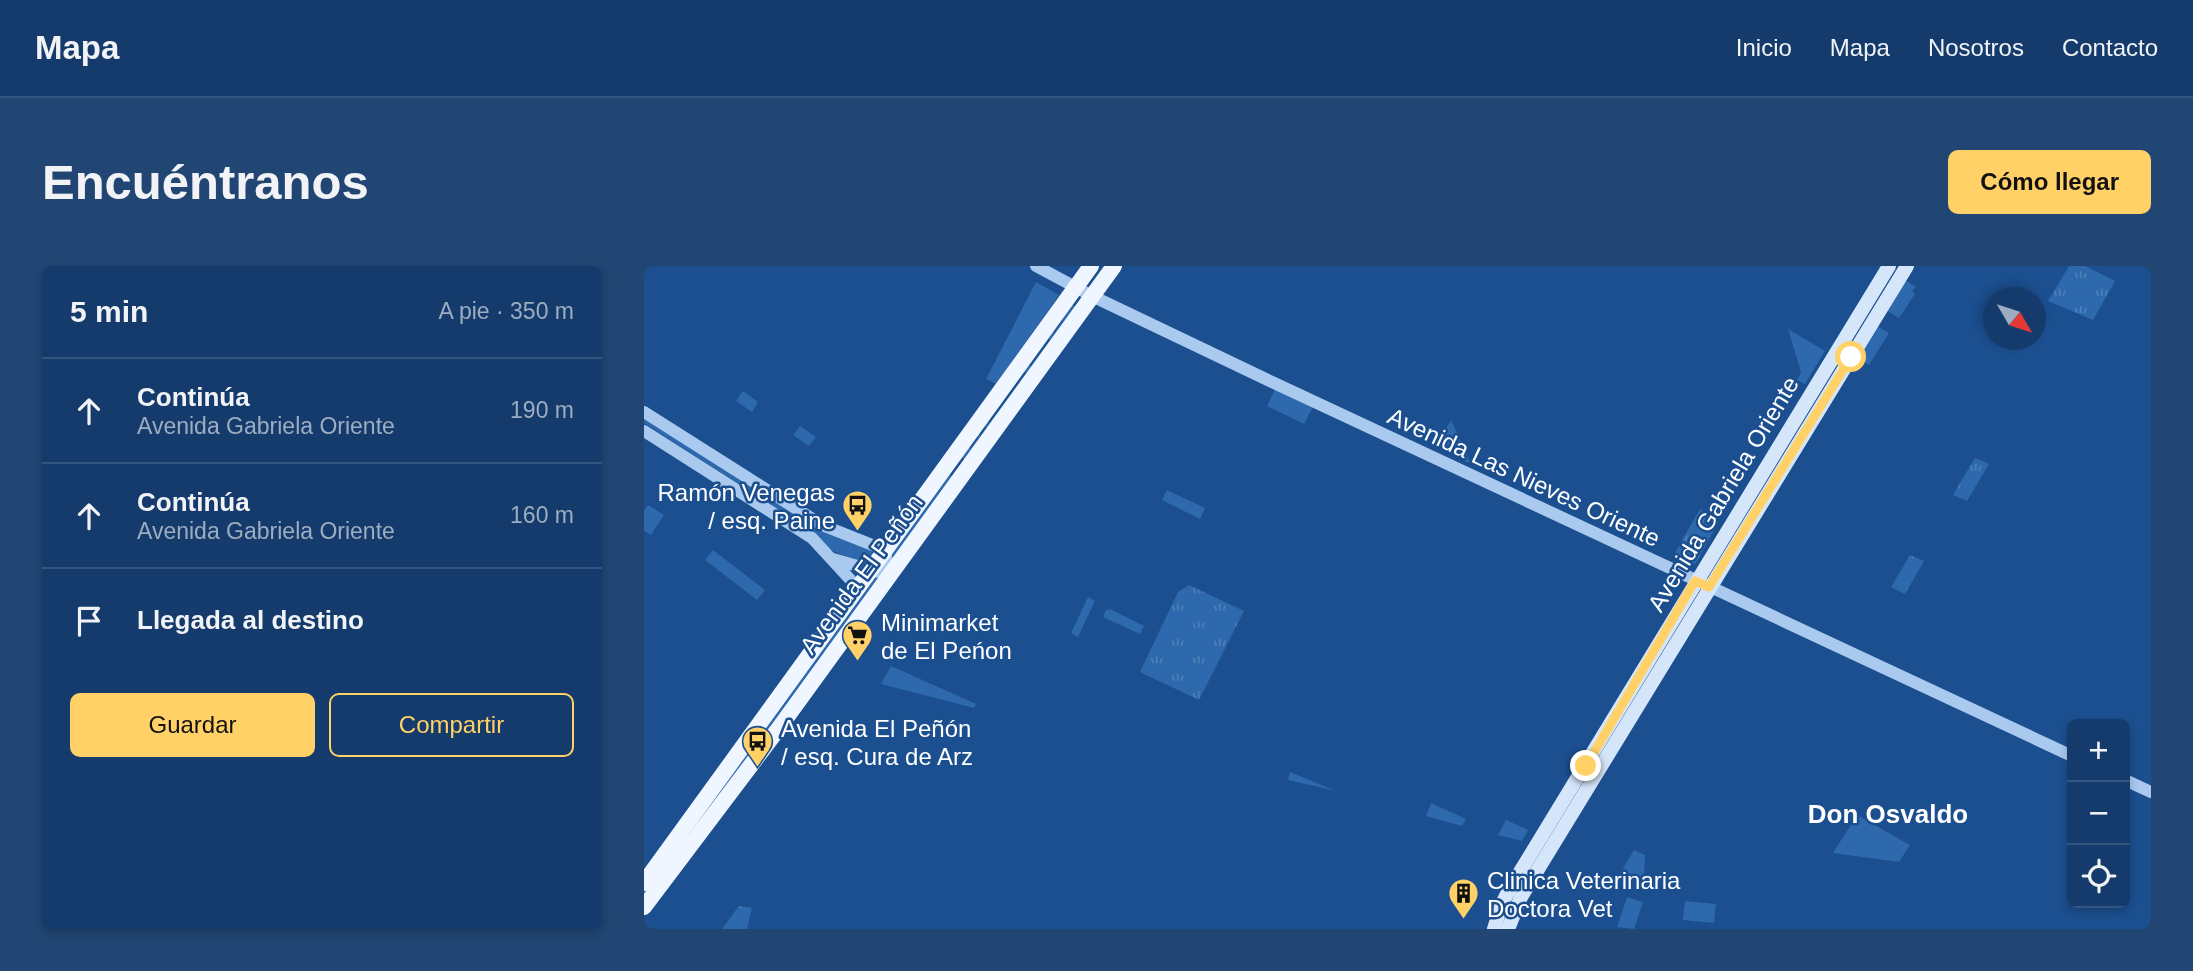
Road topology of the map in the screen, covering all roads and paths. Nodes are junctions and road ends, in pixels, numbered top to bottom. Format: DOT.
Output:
graph roads {
  1 [pos="1036,266"];
  2 [pos="1091,266"];
  3 [pos="1114,266"];
  4 [pos="1889,266"];
  5 [pos="1907,266"];
  6 [pos="1075,287"];
  7 [pos="1092,296"];
  8 [pos="644,412"];
  9 [pos="644,431"];
  10 [pos="885,550"];
  11 [pos="833,559"];
  12 [pos="870,571"];
  13 [pos="889,575"];
  14 [pos="1702,584"];
  15 [pos="858,588"];
  16 [pos="2067,754"];
  17 [pos="2129,782"];
  18 [pos="2151,792"];
  19 [pos="644,883"];
  20 [pos="644,907"];
  21 [pos="1494,929"];
  22 [pos="1508,929"];
  1 -- 6 [label="street, Avenida Las Nieves Oriente"];
  2 -- 6 [label="main road, Avenida El Peñón"];
  3 -- 7 [label="main road, Avenida El Peñón"];
  4 -- 14 [label="main road, Avenida Gabriela Oriente"];
  5 -- 14 [label="main road, Avenida Gabriela Oriente"];
  6 -- 7 [label="street, Avenida Las Nieves Oriente"];
  6 -- 10 [label="main road, Avenida El Peñón"];
  7 -- 13 [label="main road, Avenida El Peñón"];
  7 -- 14 [label="street, Avenida Las Nieves Oriente"];
  8 -- 10 [label="street"];
  9 -- 11 [label="street"];
  10 -- 12 [label="main road, Avenida El Peñón"];
  10 -- 13 [label="street"];
  11 -- 12 [label="street"];
  11 -- 15 [label="street"];
  12 -- 13 [label="street"];
  12 -- 15 [label="main road, Avenida El Peñón"];
  13 -- 20 [label="main road, Avenida El Peñón"];
  14 -- 16 [label="street, Avenida Las Nieves Oriente"];
  14 -- 21 [label="main road, Avenida Gabriela Oriente"];
  14 -- 22 [label="main road, Avenida Gabriela Oriente"];
  15 -- 19 [label="main road, Avenida El Peñón"];
  17 -- 18 [label="street"];
}
